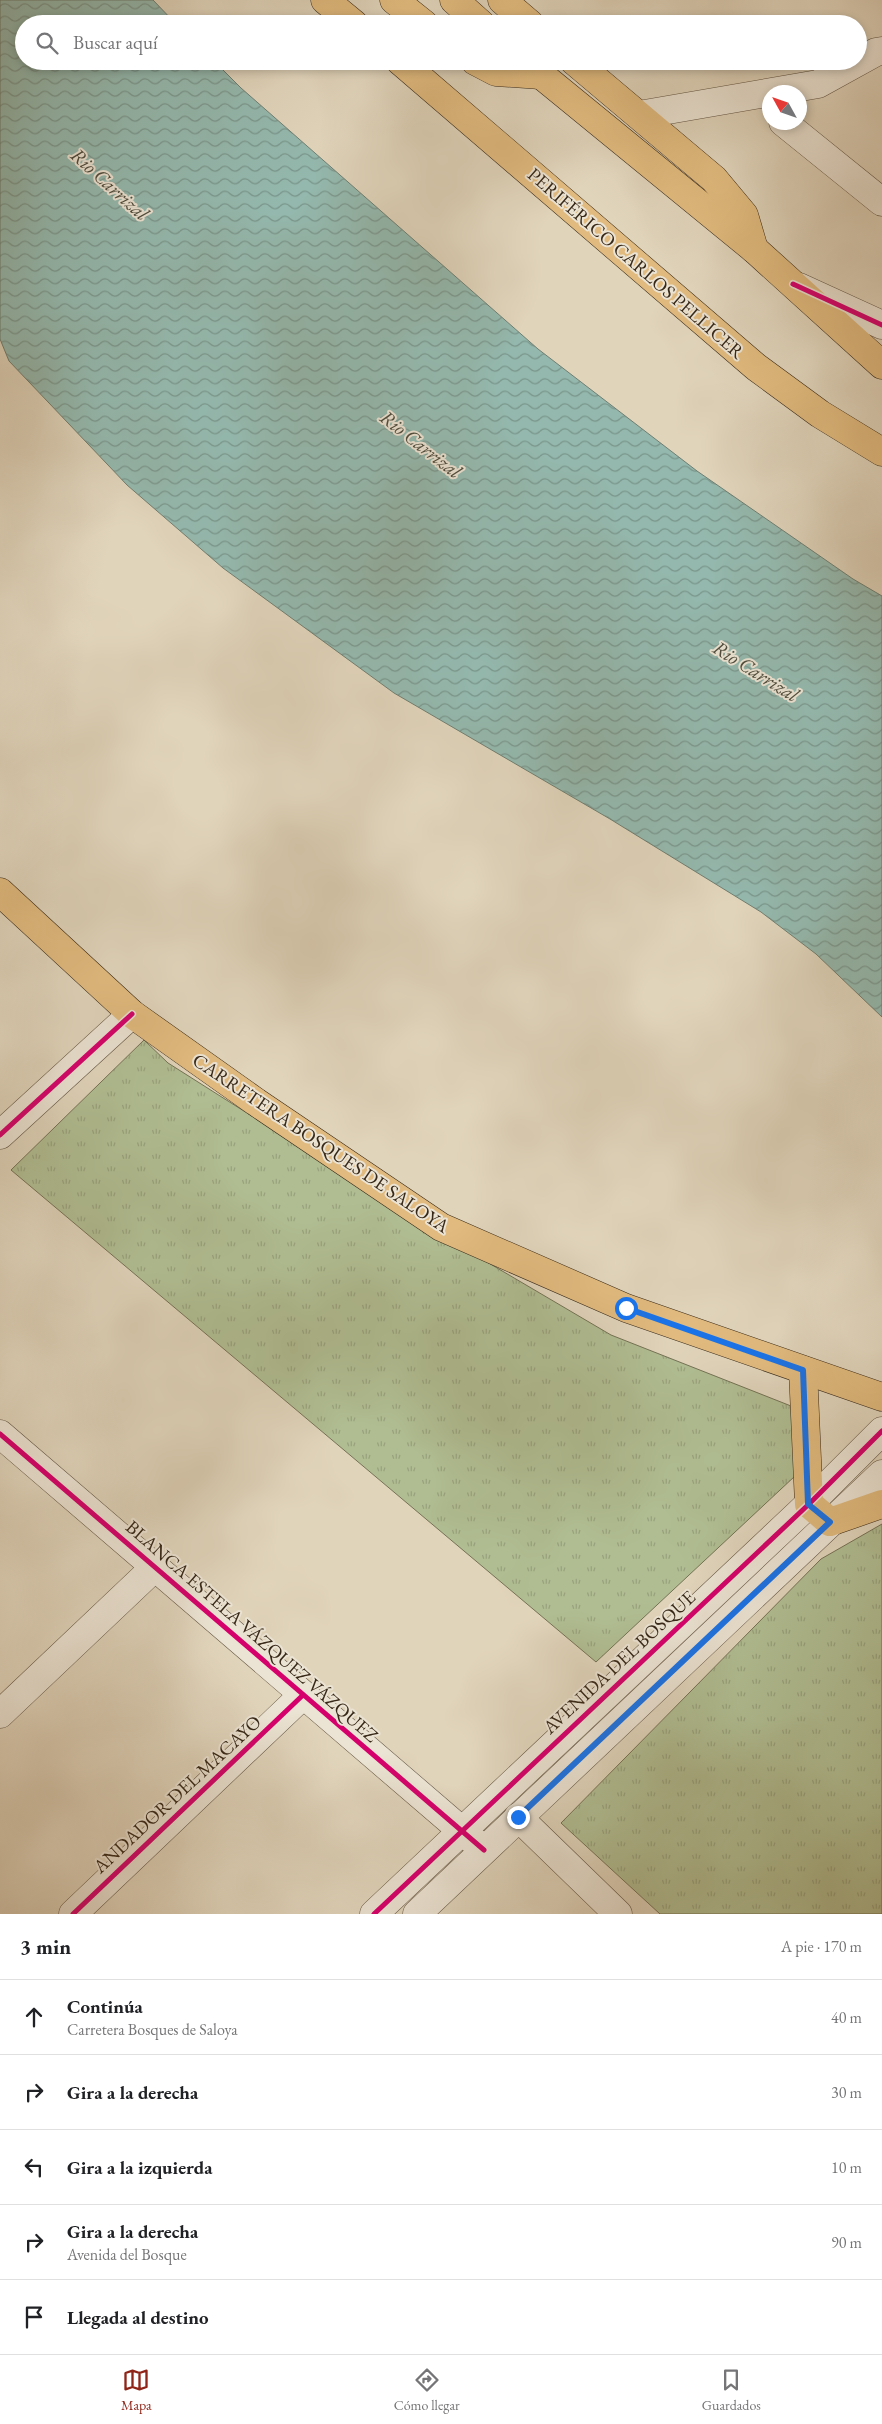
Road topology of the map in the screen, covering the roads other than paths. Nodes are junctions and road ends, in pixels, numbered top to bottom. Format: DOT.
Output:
graph roads {
  1 [pos="325,0"];
  2 [pos="394,0"];
  3 [pos="454,0"];
  4 [pos="502,0"];
  5 [pos="343,15"];
  6 [pos="413,15"];
  7 [pos="471,15"];
  8 [pos="520,15"];
  9 [pos="882,51"];
  10 [pos="867,57"];
  11 [pos="410,70"];
  12 [pos="492,70"];
  13 [pos="514,70"];
  14 [pos="534,70"];
  15 [pos="585,70"];
  16 [pos="843,70"];
  17 [pos="760,104"];
  18 [pos="639,115"];
  19 [pos="793,130"];
  20 [pos="882,202"];
  21 [pos="754,249"];
  22 [pos="793,284"];
  23 [pos="882,324"];
  24 [pos="882,365"];
  25 [pos="820,414"];
  26 [pos="882,452"];
  27 [pos="882,463"];
  28 [pos="0,892"];
  29 [pos="132,1014"];
  30 [pos="0,1136"];
  31 [pos="803,1370"];
  32 [pos="882,1397"];
  33 [pos="882,1431"];
  34 [pos="0,1434"];
  35 [pos="882,1474"];
  36 [pos="808,1504"];
  37 [pos="882,1504"];
  38 [pos="830,1522"];
  39 [pos="154,1568"];
  40 [pos="303,1696"];
  41 [pos="0,1714"];
  42 [pos="518,1817"];
  43 [pos="462,1830"];
  44 [pos="484,1850"];
  45 [pos="72,1914"];
  46 [pos="374,1914"];
  47 [pos="417,1914"];
  48 [pos="618,1914"];
  1 -- 5 [label="main road"];
  2 -- 6 [label="main road"];
  3 -- 7 [label="main road"];
  4 -- 8 [label="main road"];
  9 -- 10 [label="street"];
  11 -- 25 [label="main road, PERIFÉRICO CARLOS PELLICER"];
  12 -- 13 [label="main road"];
  14 -- 21 [label="main road"];
  15 -- 18 [label="main road"];
  16 -- 17 [label="street"];
  17 -- 18 [label="street"];
  18 -- 21 [label="main road"];
  19 -- 20 [label="street"];
  21 -- 22 [label="main road"];
  22 -- 23 [label="street"];
  22 -- 24 [label="main road"];
  25 -- 26 [label="main road, PERIFÉRICO CARLOS PELLICER"];
  25 -- 27 [label="street"];
  28 -- 29 [label="main road, CARRETERA BOSQUES DE SALOYA"];
  29 -- 30 [label="street"];
  29 -- 31 [label="main road, CARRETERA BOSQUES DE SALOYA"];
  31 -- 32 [label="main road, CARRETERA BOSQUES DE SALOYA"];
  31 -- 36 [label="main road"];
  33 -- 36 [label="street, AVENIDA DEL BOSQUE"];
  34 -- 39 [label="street, BLANCA ESTELA VÁZQUEZ VÁZQUEZ"];
  35 -- 38 [label="street"];
  36 -- 38 [label="main road"];
  36 -- 43 [label="street, AVENIDA DEL BOSQUE"];
  37 -- 38 [label="main road"];
  38 -- 42 [label="street"];
  39 -- 40 [label="street, BLANCA ESTELA VÁZQUEZ VÁZQUEZ"];
  39 -- 41 [label="street"];
  40 -- 43 [label="street, BLANCA ESTELA VÁZQUEZ VÁZQUEZ"];
  40 -- 45 [label="street, ANDADOR DEL MACAYO"];
  42 -- 44 [label="street"];
  42 -- 48 [label="street"];
  43 -- 44 [label="street, BLANCA ESTELA VÁZQUEZ VÁZQUEZ"];
  43 -- 46 [label="street, AVENIDA DEL BOSQUE"];
  44 -- 47 [label="street"];
}
